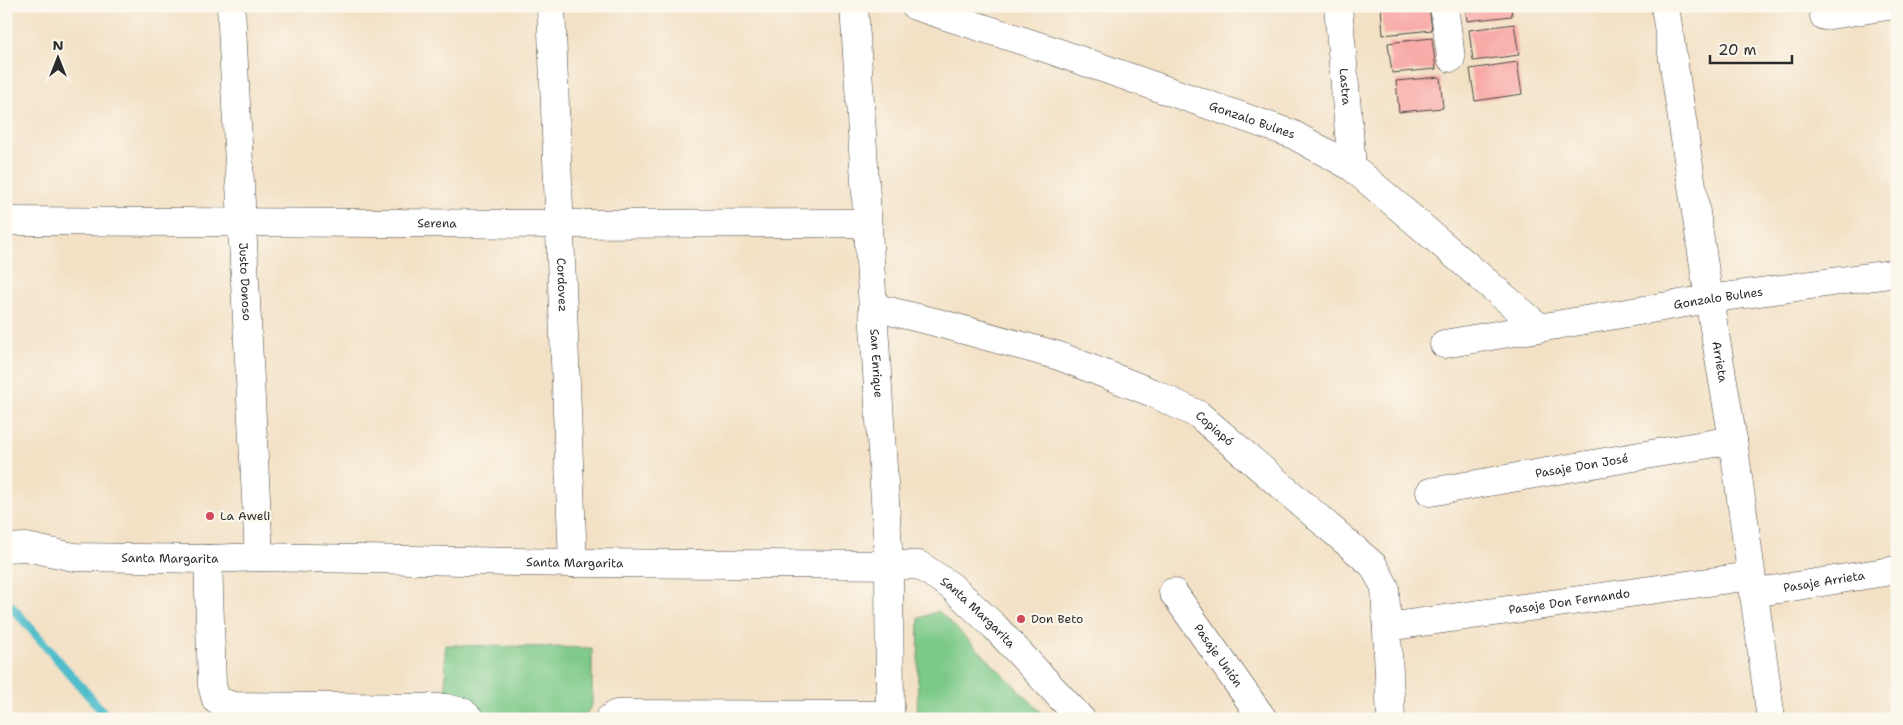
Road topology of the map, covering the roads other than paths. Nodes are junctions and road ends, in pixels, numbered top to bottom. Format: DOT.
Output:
graph roads {
  1 [pos="231,6"];
  2 [pos="551,6"];
  3 [pos="854,6"];
  4 [pos="915,6"];
  5 [pos="1338,6"];
  6 [pos="1444,6"];
  7 [pos="1665,6"];
  8 [pos="1888,6"];
  9 [pos="1824,16"];
  10 [pos="1451,58"];
  11 [pos="1352,167"];
  12 [pos="6,221"];
  13 [pos="242,222"];
  14 [pos="867,223"];
  15 [pos="561,224"];
  16 [pos="1897,273"];
  17 [pos="1709,299"];
  18 [pos="873,307"];
  19 [pos="1539,327"];
  20 [pos="1444,344"];
  21 [pos="1733,440"];
  22 [pos="1430,492"];
  23 [pos="6,548"];
  24 [pos="259,557"];
  25 [pos="208,559"];
  26 [pos="573,563"];
  27 [pos="889,564"];
  28 [pos="1897,570"];
  29 [pos="1752,585"];
  30 [pos="1174,592"];
  31 [pos="1387,627"];
  32 [pos="352,712"];
  33 [pos="735,717"];
  34 [pos="890,717"];
  35 [pos="470,719"];
  36 [pos="609,719"];
  37 [pos="1081,719"];
  38 [pos="1263,719"];
  39 [pos="1391,719"];
  40 [pos="1771,719"];
  1 -- 13 [label="street, Justo Donoso"];
  2 -- 15 [label="street, Cordovez"];
  3 -- 14 [label="street, San Enrique"];
  4 -- 11 [label="street, Gonzalo Bulnes"];
  5 -- 11 [label="street, Lastra"];
  6 -- 10 [label="street"];
  7 -- 17 [label="street, Arrieta"];
  8 -- 9 [label="street"];
  11 -- 19 [label="street, Gonzalo Bulnes"];
  12 -- 13 [label="street, Serena"];
  13 -- 15 [label="street, Serena"];
  13 -- 24 [label="street, Justo Donoso"];
  14 -- 15 [label="street, Serena"];
  14 -- 18 [label="street, San Enrique"];
  15 -- 26 [label="street, Cordovez"];
  16 -- 17 [label="street, Gonzalo Bulnes"];
  17 -- 19 [label="street, Gonzalo Bulnes"];
  17 -- 21 [label="street, Arrieta"];
  18 -- 27 [label="street, San Enrique"];
  18 -- 31 [label="street, Copiapó"];
  19 -- 20 [label="street, Gonzalo Bulnes"];
  21 -- 22 [label="street, Pasaje Don José"];
  21 -- 29 [label="street, Arrieta"];
  23 -- 25 [label="street, Santa Margarita"];
  24 -- 25 [label="street, Santa Margarita"];
  24 -- 26 [label="street, Santa Margarita"];
  25 -- 32 [label="street"];
  26 -- 27 [label="street, Santa Margarita"];
  27 -- 34 [label="street, San Enrique"];
  27 -- 37 [label="street, Santa Margarita"];
  28 -- 29 [label="street, Pasaje Arrieta"];
  29 -- 31 [label="street, Pasaje Don Fernando"];
  29 -- 40 [label="street, Arrieta"];
  30 -- 38 [label="street, Pasaje Unión"];
  31 -- 39 [label="street, Copiapó"];
  32 -- 35 [label="street"];
  33 -- 34 [label="street"];
  33 -- 36 [label="street"];
}
